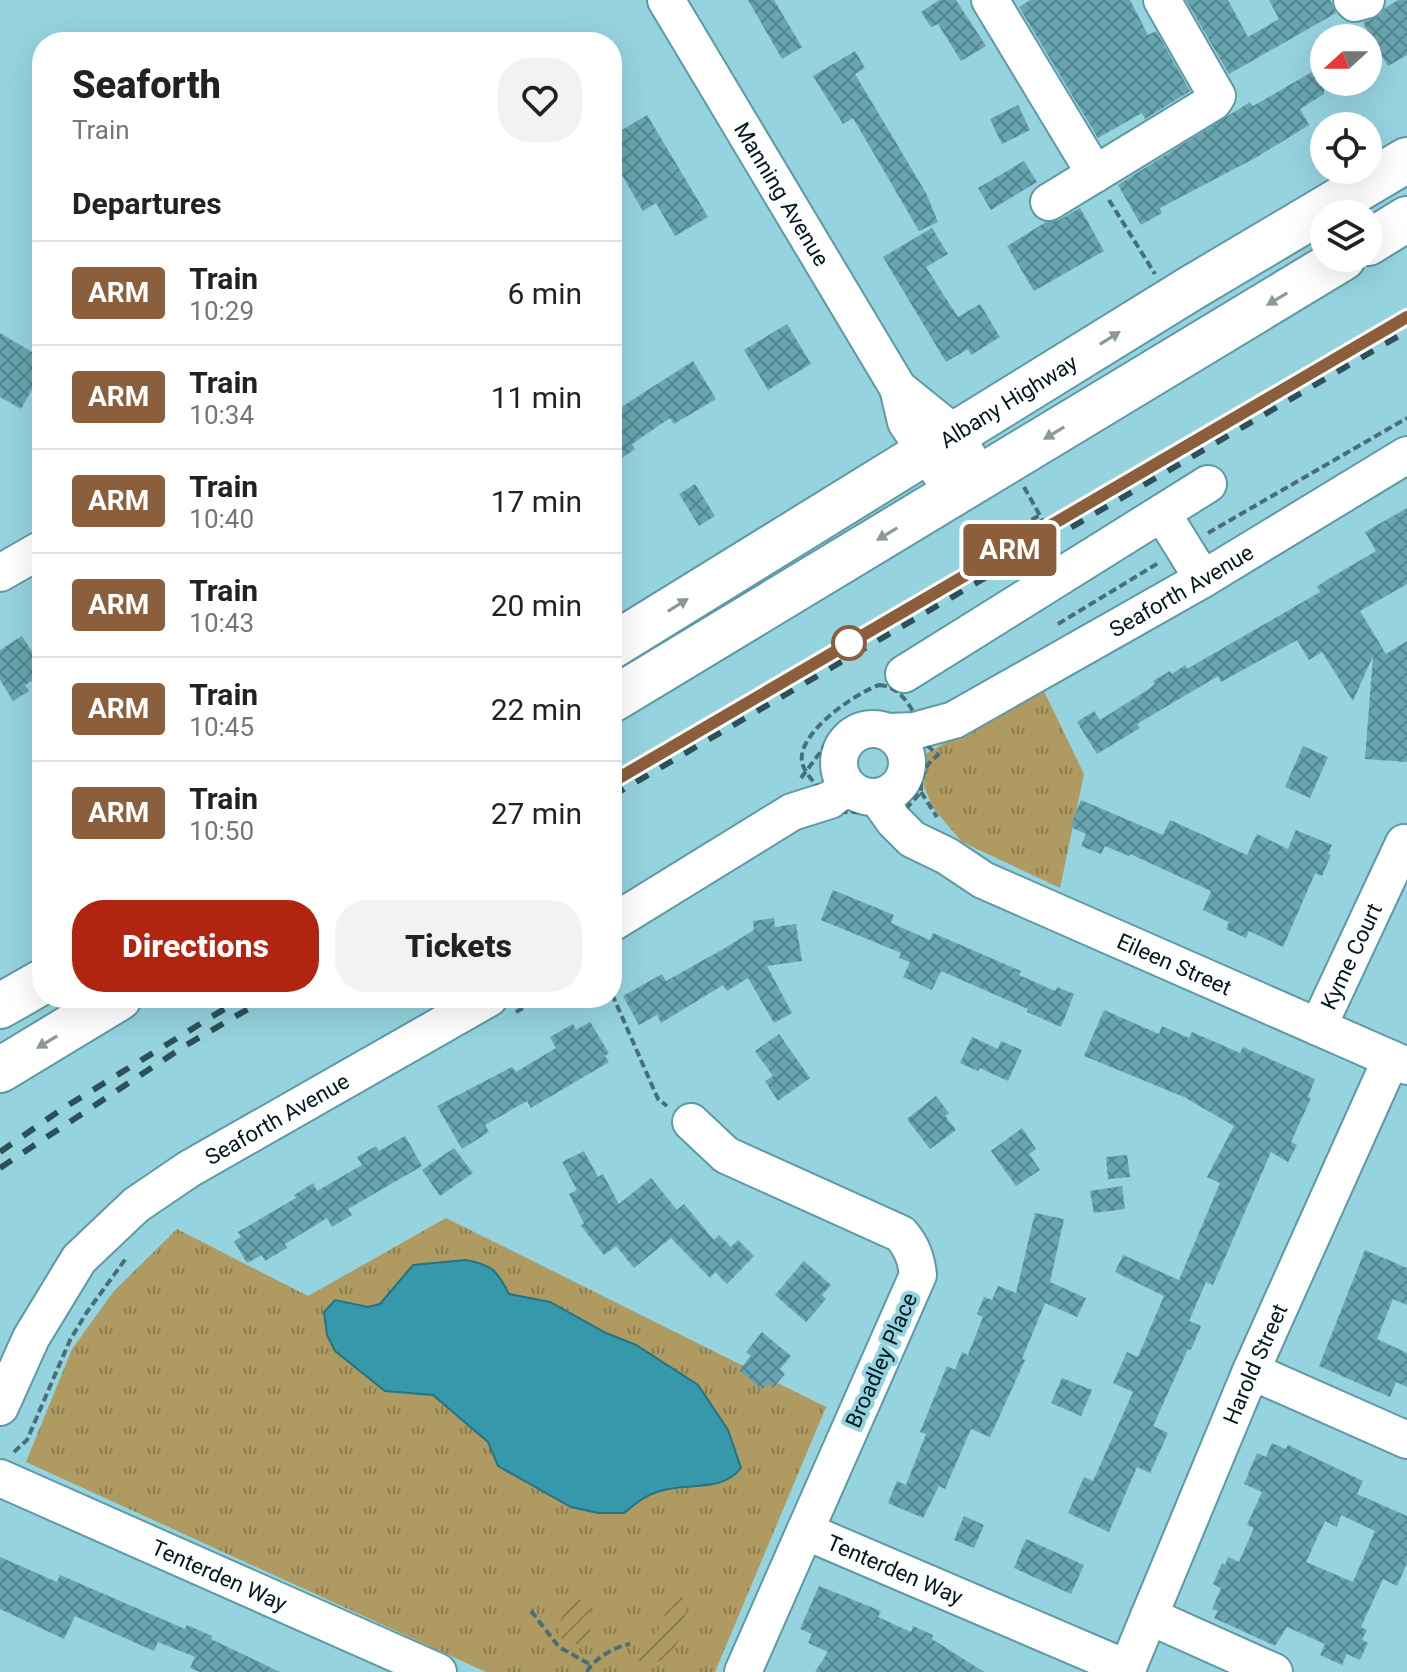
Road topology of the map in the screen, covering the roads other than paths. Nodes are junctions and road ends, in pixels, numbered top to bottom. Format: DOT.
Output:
graph roads {
  1 [pos="666,0"];
  2 [pos="990,0"];
  3 [pos="1162,0"];
  4 [pos="1352,0"];
  5 [pos="1366,0"];
  6 [pos="1407,160"];
  7 [pos="1095,174"];
  8 [pos="1049,202"];
  9 [pos="1407,219"];
  10 [pos="1382,234"];
  11 [pos="1320,272"];
  12 [pos="940,443"];
  13 [pos="1405,462"];
  14 [pos="981,477"];
  15 [pos="1208,484"];
  16 [pos="1162,513"];
  17 [pos="32,555"];
  18 [pos="0,573"];
  19 [pos="1203,579"];
  20 [pos="622,640"];
  21 [pos="904,674"];
  22 [pos="622,694"];
  23 [pos="877,769"];
  24 [pos="1404,843"];
  25 [pos="622,917"];
  26 [pos="32,988"];
  27 [pos="0,1006"];
  28 [pos="102,1008"];
  29 [pos="496,1008"];
  30 [pos="1318,1027"];
  31 [pos="1399,1062"];
  32 [pos="0,1070"];
  33 [pos="691,1122"];
  34 [pos="1251,1371"];
  35 [pos="0,1407"];
  36 [pos="1407,1440"];
  37 [pos="5,1467"];
  38 [pos="805,1531"];
  39 [pos="1149,1616"];
  40 [pos="1127,1670"];
  41 [pos="438,1672"];
  42 [pos="743,1672"];
  43 [pos="1274,1672"];
  1 -- 12 [label="street, Manning Avenue"];
  2 -- 7 [label="street"];
  3 -- 7 [label="street"];
  4 -- 5 [label="street"];
  12 -- 6 [label="highway, Albany Highway, one-way"];
  7 -- 8 [label="street"];
  9 -- 10 [label="highway"];
  11 -- 14 [label="highway, one-way"];
  12 -- 14 [label="street, Manning Avenue"];
  20 -- 12 [label="highway, Albany Highway, one-way"];
  13 -- 19 [label="street, Seaforth Avenue"];
  14 -- 22 [label="highway, one-way"];
  15 -- 16 [label="street"];
  16 -- 19 [label="street"];
  16 -- 21 [label="street"];
  17 -- 18 [label="street"];
  19 -- 23 [label="street, Seaforth Avenue"];
  23 -- 25 [label="street, Seaforth Avenue"];
  23 -- 30 [label="street, Eileen Street"];
  24 -- 30 [label="street, Kyme Court"];
  26 -- 27 [label="highway"];
  28 -- 32 [label="highway, one-way"];
  29 -- 35 [label="street, Seaforth Avenue"];
  30 -- 31 [label="street, Eileen Street"];
  31 -- 34 [label="street, Harold Street"];
  33 -- 38 [label="street, Broadley Place"];
  34 -- 36 [label="street"];
  34 -- 39 [label="street, Harold Street"];
  37 -- 41 [label="street, Tenterden Way"];
  38 -- 40 [label="street, Tenterden Way"];
  38 -- 42 [label="street, Tenterden Way"];
  39 -- 40 [label="street, Harold Street"];
  39 -- 43 [label="street"];
}
